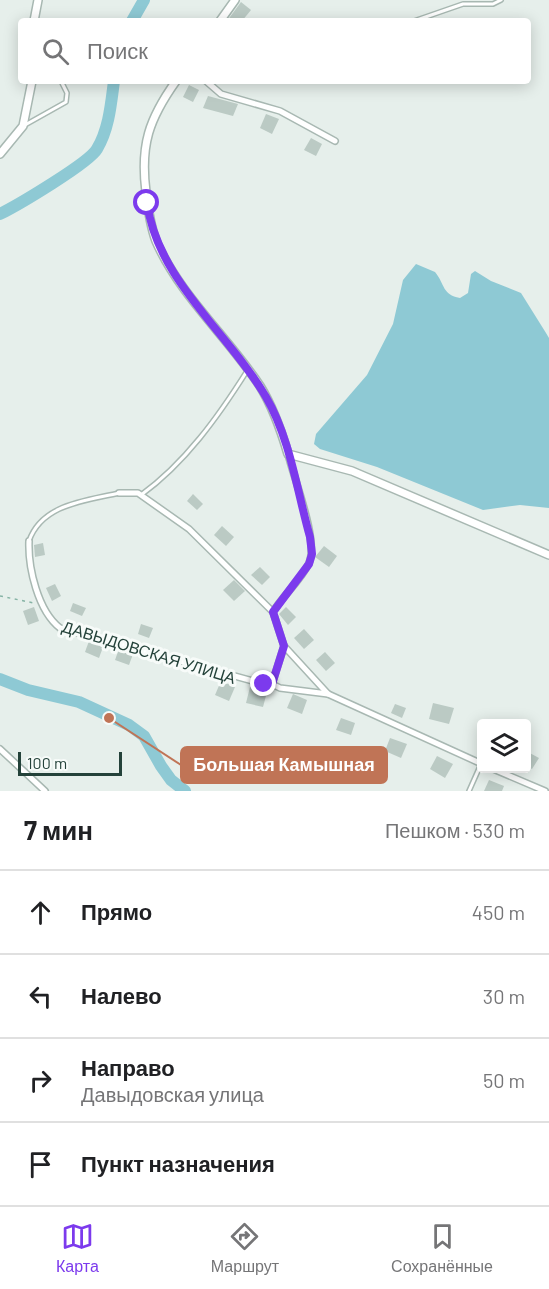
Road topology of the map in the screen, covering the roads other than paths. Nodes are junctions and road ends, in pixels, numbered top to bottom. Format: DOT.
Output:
graph roads {
  1 [pos="38,0"];
  2 [pos="236,0"];
  3 [pos="501,0"];
  4 [pos="35,18"];
  5 [pos="222,18"];
  6 [pos="423,18"];
  7 [pos="31,84"];
  8 [pos="62,84"];
  9 [pos="174,84"];
  10 [pos="209,84"];
  11 [pos="23,126"];
  12 [pos="335,141"];
  13 [pos="0,154"];
  14 [pos="248,370"];
  15 [pos="288,454"];
  16 [pos="119,493"];
  17 [pos="141,495"];
  18 [pos="29,541"];
  19 [pos="549,555"];
  20 [pos="273,612"];
  21 [pos="284,646"];
  22 [pos="272,684"];
  23 [pos="328,694"];
  24 [pos="0,749"];
  25 [pos="477,762"];
  26 [pos="477,773"];
  27 [pos="503,773"];
  28 [pos="45,791"];
  29 [pos="469,791"];
  30 [pos="544,791"];
  1 -- 4 [label="street"];
  2 -- 5 [label="street"];
  3 -- 6 [label="lane"];
  7 -- 11 [label="street"];
  8 -- 11 [label="lane"];
  9 -- 14 [label="street"];
  10 -- 12 [label="street"];
  11 -- 13 [label="street"];
  14 -- 15 [label="street"];
  14 -- 17 [label="lane"];
  15 -- 19 [label="street"];
  15 -- 20 [label="street"];
  16 -- 17 [label="street"];
  16 -- 18 [label="lane"];
  17 -- 20 [label="street"];
  18 -- 22 [label="street, ДАВЫДОВСКАЯ УЛИЦА"];
  20 -- 21 [label="street"];
  21 -- 22 [label="street"];
  21 -- 23 [label="street"];
  22 -- 23 [label="street, ДАВЫДОВСКАЯ УЛИЦА"];
  23 -- 25 [label="street"];
  24 -- 28 [label="street"];
  26 -- 29 [label="lane"];
  27 -- 30 [label="street"];
}
